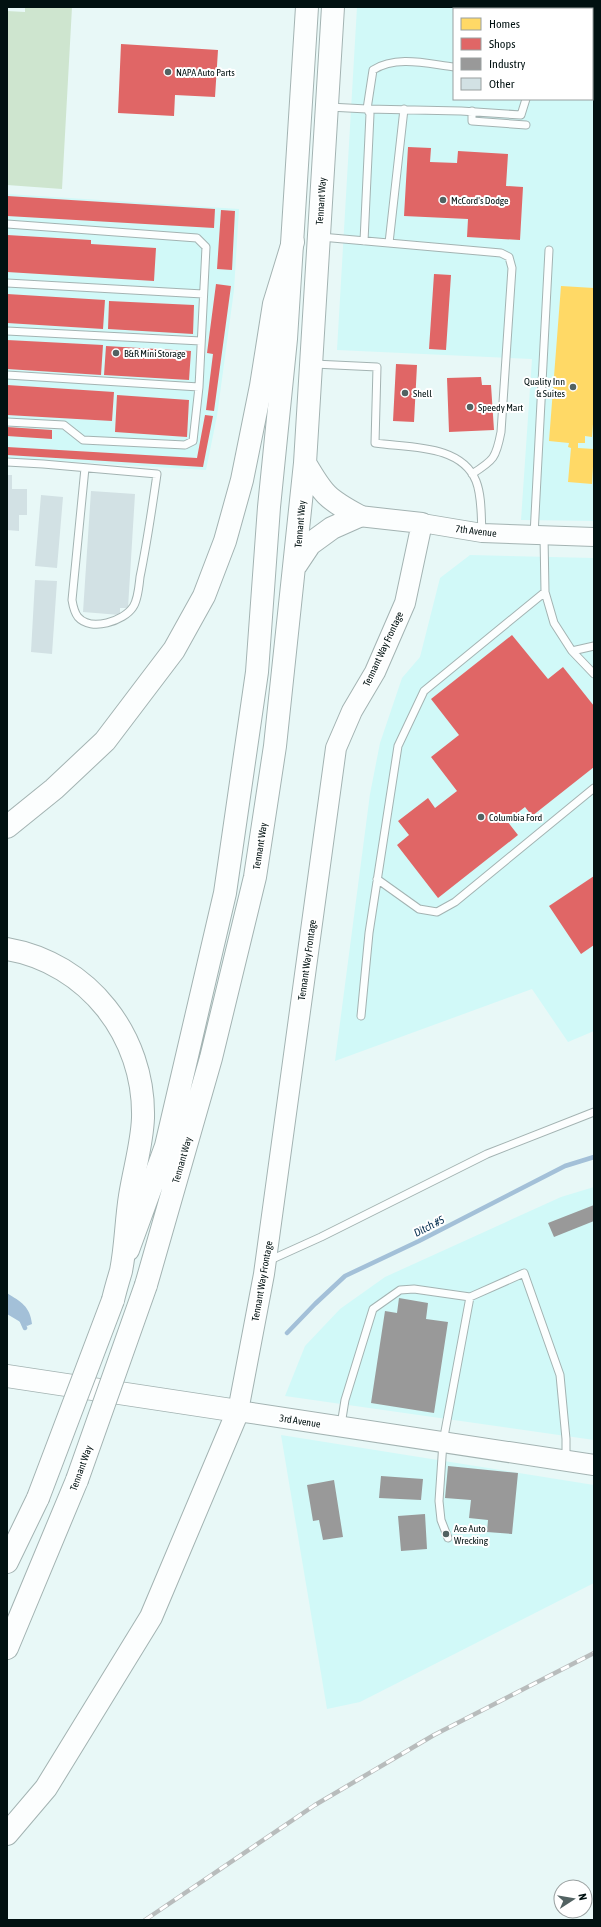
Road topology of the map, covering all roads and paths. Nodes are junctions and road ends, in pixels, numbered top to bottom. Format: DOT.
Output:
graph roads {
  1 [pos="307,7"];
  2 [pos="332,7"];
  3 [pos="453,67"];
  4 [pos="526,100"];
  5 [pos="327,107"];
  6 [pos="367,109"];
  7 [pos="404,109"];
  8 [pos="472,111"];
  9 [pos="526,125"];
  10 [pos="7,224"];
  11 [pos="319,237"];
  12 [pos="364,241"];
  13 [pos="293,242"];
  14 [pos="389,243"];
  15 [pos="549,250"];
  16 [pos="7,283"];
  17 [pos="203,294"];
  18 [pos="7,331"];
  19 [pos="201,341"];
  20 [pos="312,364"];
  21 [pos="7,375"];
  22 [pos="199,387"];
  23 [pos="7,422"];
  24 [pos="7,462"];
  25 [pos="305,463"];
  26 [pos="85,468"];
  27 [pos="472,474"];
  28 [pos="360,516"];
  29 [pos="422,523"];
  30 [pos="482,533"];
  31 [pos="539,535"];
  32 [pos="594,537"];
  33 [pos="296,565"];
  34 [pos="545,592"];
  35 [pos="594,646"];
  36 [pos="572,651"];
  37 [pos="594,674"];
  38 [pos="594,788"];
  39 [pos="7,827"];
  40 [pos="377,879"];
  41 [pos="7,949"];
  42 [pos="361,1016"];
  43 [pos="594,1112"];
  44 [pos="266,1262"];
  45 [pos="121,1270"];
  46 [pos="470,1297"];
  47 [pos="7,1376"];
  48 [pos="238,1411"];
  49 [pos="341,1427"];
  50 [pos="443,1442"];
  51 [pos="566,1461"];
  52 [pos="594,1465"];
  53 [pos="448,1538"];
  54 [pos="7,1562"];
  55 [pos="7,1648"];
  56 [pos="7,1834"];
  1 -- 13 [label="main road, Tennant Way"];
  2 -- 5 [label="main road, Tennant Way"];
  3 -- 6 [label="lane"];
  4 -- 8 [label="lane"];
  5 -- 6 [label="lane"];
  5 -- 11 [label="main road, Tennant Way"];
  6 -- 7 [label="lane"];
  6 -- 12 [label="lane"];
  7 -- 8 [label="lane"];
  7 -- 14 [label="lane"];
  8 -- 9 [label="lane"];
  10 -- 17 [label="lane"];
  11 -- 12 [label="lane"];
  11 -- 20 [label="main road, Tennant Way"];
  12 -- 14 [label="lane"];
  13 -- 39 [label="main road"];
  13 -- 45 [label="main road, Tennant Way"];
  14 -- 27 [label="lane"];
  15 -- 31 [label="lane"];
  16 -- 17 [label="lane"];
  17 -- 19 [label="lane"];
  18 -- 19 [label="lane"];
  19 -- 22 [label="lane"];
  20 -- 25 [label="main road, Tennant Way"];
  20 -- 27 [label="lane"];
  21 -- 22 [label="lane"];
  22 -- 23 [label="lane"];
  24 -- 26 [label="lane"];
  25 -- 28 [label="main road"];
  25 -- 33 [label="main road, Tennant Way"];
  26 -- 26 [label="lane"];
  27 -- 30 [label="lane"];
  28 -- 29 [label="main road, 7th Avenue"];
  28 -- 33 [label="main road"];
  29 -- 30 [label="street, 7th Avenue"];
  29 -- 44 [label="main road, Tennant Way Frontage"];
  30 -- 31 [label="street, 7th Avenue"];
  31 -- 32 [label="street, 7th Avenue"];
  31 -- 34 [label="lane"];
  33 -- 55 [label="main road, Tennant Way, bridge"];
  34 -- 36 [label="lane"];
  34 -- 40 [label="lane"];
  35 -- 36 [label="lane"];
  36 -- 37 [label="lane"];
  38 -- 40 [label="lane"];
  40 -- 42 [label="lane"];
  41 -- 45 [label="main road"];
  43 -- 44 [label="lane"];
  44 -- 48 [label="main road, Tennant Way Frontage"];
  45 -- 54 [label="main road, Tennant Way, bridge"];
  46 -- 49 [label="lane"];
  46 -- 50 [label="lane"];
  46 -- 51 [label="lane"];
  47 -- 48 [label="main road, 3rd Avenue"];
  48 -- 49 [label="main road, 3rd Avenue"];
  48 -- 56 [label="main road"];
  49 -- 50 [label="main road, 3rd Avenue"];
  50 -- 51 [label="main road, 3rd Avenue"];
  50 -- 53 [label="lane"];
  51 -- 52 [label="main road, 3rd Avenue"];
}
